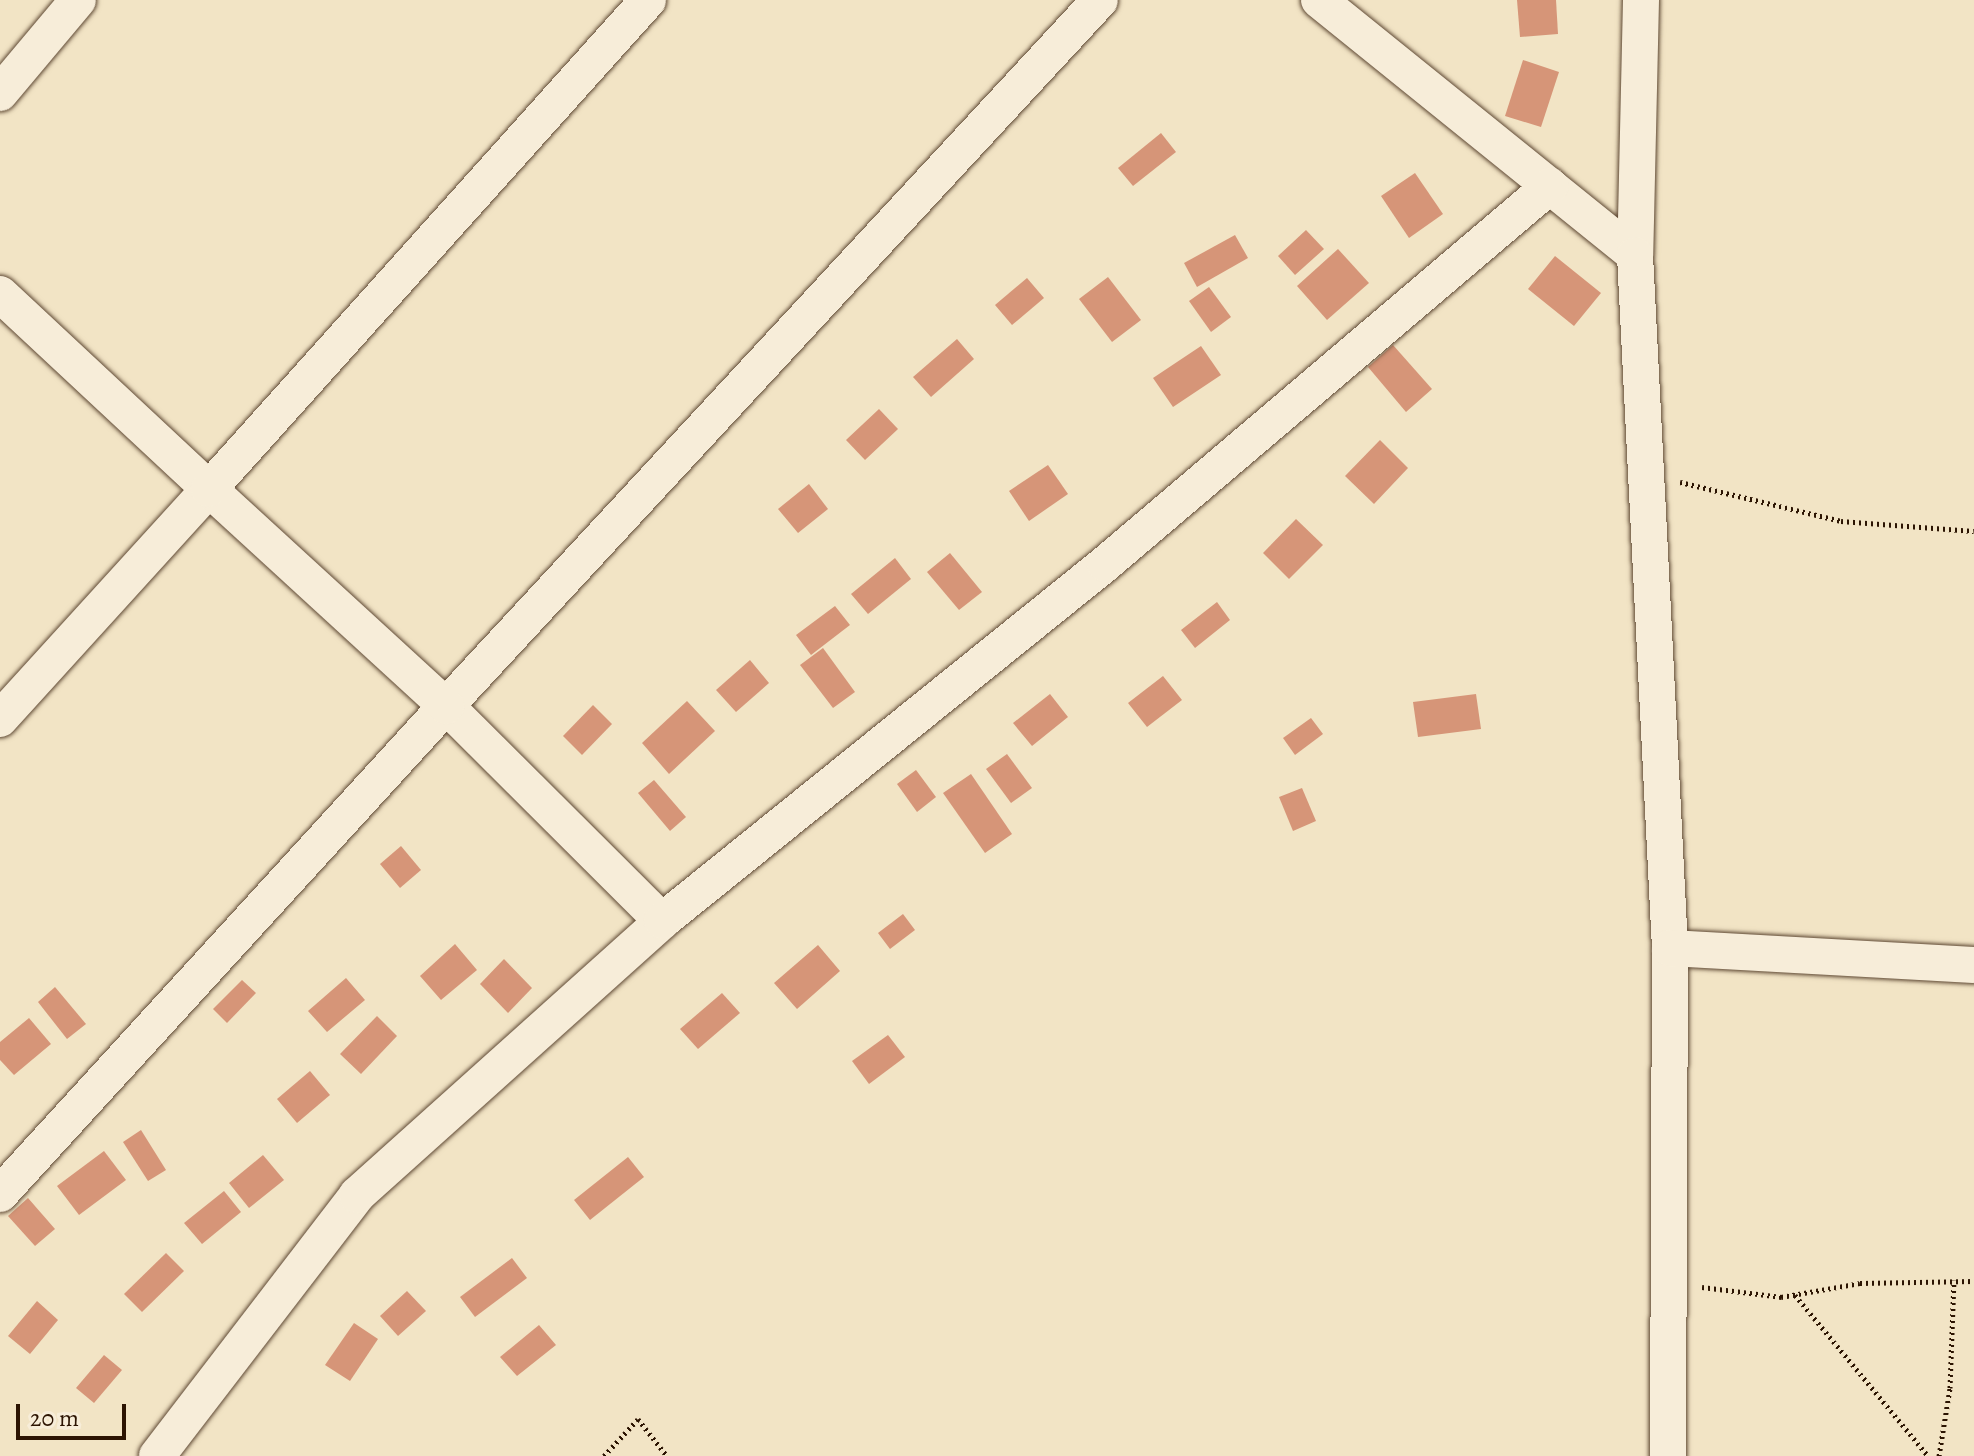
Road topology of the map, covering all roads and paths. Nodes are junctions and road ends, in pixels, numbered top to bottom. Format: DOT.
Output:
graph roads {
  1 [pos="78,0"];
  2 [pos="648,0"];
  3 [pos="1100,0"];
  4 [pos="1319,0"];
  5 [pos="1641,0"];
  6 [pos="0,93"];
  7 [pos="1550,186"];
  8 [pos="1635,255"];
  9 [pos="0,294"];
  10 [pos="1646,473"];
  11 [pos="209,489"];
  12 [pos="1974,531"];
  13 [pos="446,706"];
  14 [pos="0,719"];
  15 [pos="662,921"];
  16 [pos="1670,948"];
  17 [pos="1974,965"];
  18 [pos="0,1194"];
  19 [pos="1954,1280"];
  20 [pos="1974,1281"];
  21 [pos="1669,1283"];
  22 [pos="1795,1295"];
  23 [pos="157,1456"];
  24 [pos="604,1456"];
  25 [pos="667,1456"];
  26 [pos="1668,1456"];
  27 [pos="1928,1456"];
  28 [pos="1939,1456"];
  1 -- 6 [label="street"];
  2 -- 11 [label="street"];
  3 -- 13 [label="street"];
  4 -- 7 [label="street"];
  5 -- 8 [label="street"];
  7 -- 8 [label="street"];
  7 -- 15 [label="street"];
  8 -- 10 [label="street"];
  9 -- 11 [label="street"];
  10 -- 12 [label="path"];
  10 -- 16 [label="street"];
  11 -- 13 [label="street"];
  11 -- 14 [label="street"];
  13 -- 15 [label="street"];
  13 -- 18 [label="street"];
  15 -- 23 [label="street"];
  16 -- 17 [label="street"];
  16 -- 21 [label="street"];
  19 -- 20 [label="path"];
  19 -- 22 [label="path"];
  19 -- 28 [label="path"];
  21 -- 22 [label="path"];
  21 -- 26 [label="street"];
  22 -- 27 [label="path"];
  24 -- 25 [label="path"];
}
